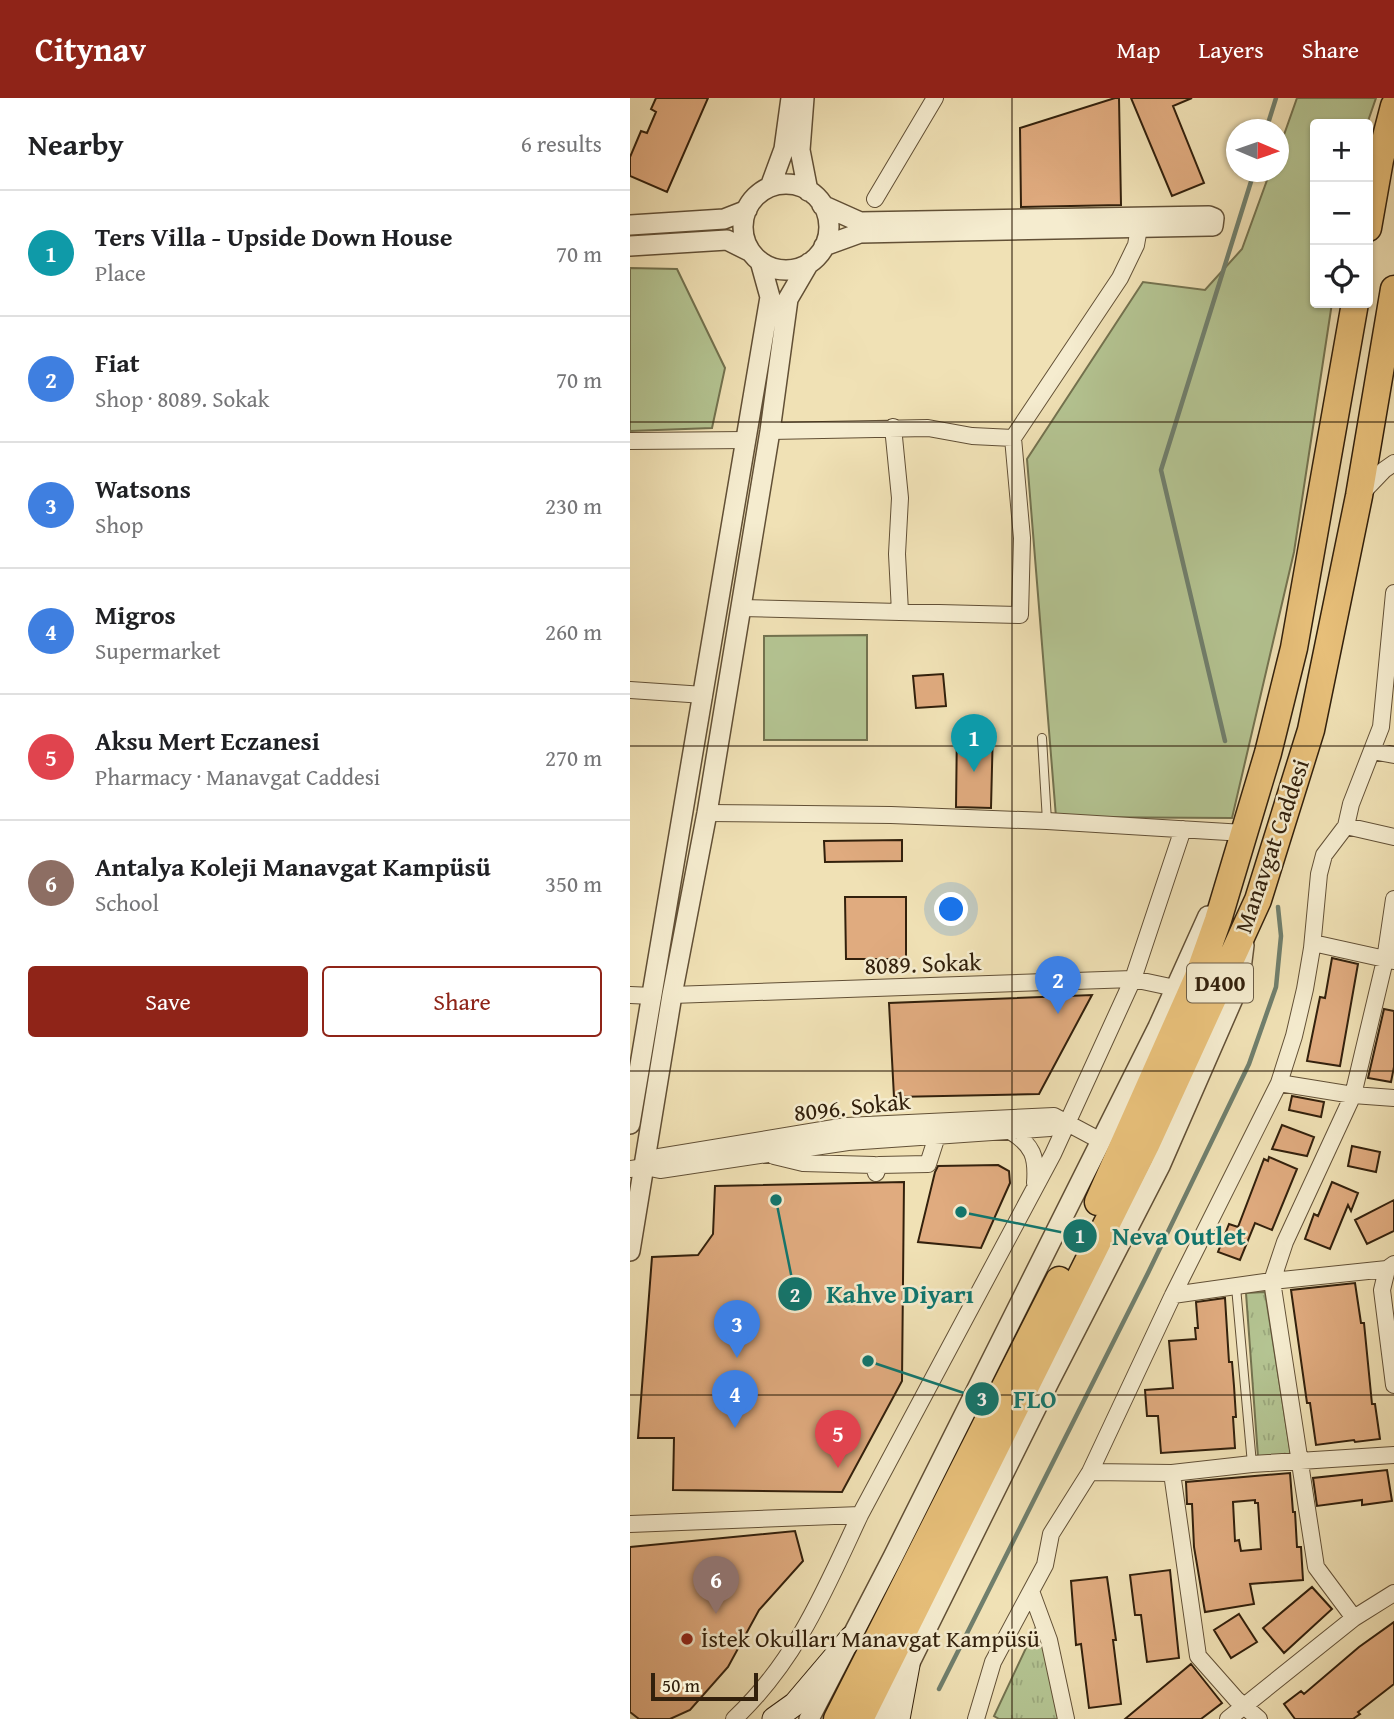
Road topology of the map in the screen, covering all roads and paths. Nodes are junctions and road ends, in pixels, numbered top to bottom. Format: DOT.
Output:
graph roads {
  1 [pos="791,98"];
  2 [pos="804,98"];
  3 [pos="935,98"];
  4 [pos="1394,106"];
  5 [pos="770,187"];
  6 [pos="808,191"];
  7 [pos="875,199"];
  8 [pos="1373,200"];
  9 [pos="822,205"];
  10 [pos="747,209"];
  11 [pos="630,225"];
  12 [pos="1139,228"];
  13 [pos="630,246"];
  14 [pos="824,246"];
  15 [pos="756,256"];
  16 [pos="808,263"];
  17 [pos="1394,289"];
  18 [pos="1354,308"];
  19 [pos="1382,362"];
  20 [pos="1394,387"];
  21 [pos="893,427"];
  22 [pos="770,430"];
  23 [pos="1013,438"];
  24 [pos="747,440"];
  25 [pos="630,441"];
  26 [pos="1394,463"];
  27 [pos="1359,496"];
  28 [pos="1394,593"];
  29 [pos="740,608"];
  30 [pos="900,612"];
  31 [pos="630,690"];
  32 [pos="704,695"];
  33 [pos="1042,738"];
  34 [pos="1372,751"];
  35 [pos="1394,755"];
  36 [pos="707,813"];
  37 [pos="1047,821"];
  38 [pos="1346,826"];
  39 [pos="1183,830"];
  40 [pos="1244,833"];
  41 [pos="1394,837"];
  42 [pos="1230,879"];
  43 [pos="1394,899"];
  44 [pos="1247,926"];
  45 [pos="1313,943"];
  46 [pos="1390,960"];
  47 [pos="1133,979"];
  48 [pos="1175,988"];
  49 [pos="630,995"];
  50 [pos="662,995"];
  51 [pos="1279,1083"];
  52 [pos="1353,1096"];
  53 [pos="1394,1098"];
  54 [pos="1066,1123"];
  55 [pos="630,1124"];
  56 [pos="1010,1131"];
  57 [pos="937,1136"];
  58 [pos="1101,1141"];
  59 [pos="765,1154"];
  60 [pos="637,1168"];
  61 [pos="1035,1188"];
  62 [pos="630,1251"];
  63 [pos="1390,1267"];
  64 [pos="1272,1281"];
  65 [pos="1236,1287"];
  66 [pos="1173,1295"];
  67 [pos="1394,1385"];
  68 [pos="1394,1455"];
  69 [pos="1299,1461"];
  70 [pos="1252,1464"];
  71 [pos="1090,1472"];
  72 [pos="1172,1473"];
  73 [pos="860,1515"];
  74 [pos="630,1524"];
  75 [pos="1031,1591"];
  76 [pos="1394,1593"];
  77 [pos="1354,1618"];
  78 [pos="896,1623"];
  79 [pos="851,1638"];
  80 [pos="908,1665"];
  81 [pos="1243,1706"];
  82 [pos="734,1719"];
  83 [pos="774,1719"];
  84 [pos="809,1719"];
  85 [pos="837,1719"];
  86 [pos="860,1719"];
  87 [pos="882,1719"];
  88 [pos="898,1719"];
  89 [pos="976,1719"];
  90 [pos="1066,1719"];
  91 [pos="1228,1719"];
  92 [pos="1259,1719"];
  1 -- 5 [label="street"];
  2 -- 6 [label="street"];
  3 -- 7 [label="street"];
  4 -- 8 [label="highway"];
  5 -- 6 [label="street"];
  5 -- 10 [label="street"];
  6 -- 9 [label="street"];
  9 -- 12 [label="street"];
  9 -- 14 [label="street"];
  10 -- 11 [label="street"];
  10 -- 15 [label="street"];
  12 -- 14 [label="street"];
  12 -- 23 [label="street"];
  13 -- 15 [label="street"];
  14 -- 16 [label="street"];
  15 -- 16 [label="street"];
  15 -- 24 [label="street"];
  16 -- 22 [label="street"];
  17 -- 19 [label="highway, Manavgat Caddesi / D400"];
  18 -- 40 [label="highway, Manavgat Caddesi / D400"];
  19 -- 20 [label="street"];
  19 -- 27 [label="highway, Manavgat Caddesi / D400"];
  21 -- 22 [label="street"];
  21 -- 23 [label="street"];
  21 -- 30 [label="street"];
  22 -- 29 [label="street"];
  23 -- 30 [label="street"];
  24 -- 25 [label="street"];
  24 -- 32 [label="street"];
  26 -- 27 [label="street"];
  27 -- 44 [label="highway, Manavgat Caddesi / D400"];
  28 -- 34 [label="street"];
  29 -- 30 [label="street"];
  29 -- 36 [label="street"];
  31 -- 32 [label="street"];
  32 -- 50 [label="street"];
  33 -- 37 [label="lane"];
  34 -- 35 [label="street"];
  34 -- 38 [label="street"];
  36 -- 37 [label="street"];
  36 -- 50 [label="street"];
  37 -- 39 [label="street"];
  38 -- 41 [label="street"];
  38 -- 45 [label="street"];
  39 -- 40 [label="street"];
  39 -- 47 [label="street"];
  40 -- 42 [label="highway, Manavgat Caddesi / D400"];
  42 -- 48 [label="street"];
  42 -- 78 [label="highway, Manavgat Caddesi / D400"];
  43 -- 46 [label="street"];
  44 -- 78 [label="highway, Manavgat Caddesi / D400"];
  44 -- 80 [label="street"];
  45 -- 46 [label="street"];
  45 -- 51 [label="street"];
  46 -- 52 [label="street"];
  47 -- 48 [label="street, 8089. Sokak"];
  47 -- 50 [label="street, 8089. Sokak"];
  47 -- 54 [label="street"];
  48 -- 58 [label="street"];
  49 -- 50 [label="street, 8089. Sokak"];
  50 -- 55 [label="street"];
  50 -- 60 [label="street"];
  51 -- 52 [label="street"];
  51 -- 66 [label="street"];
  52 -- 53 [label="street"];
  52 -- 64 [label="street"];
  54 -- 56 [label="street, 8096. Sokak"];
  54 -- 58 [label="street, 8096. Sokak"];
  54 -- 60 [label="street, 8096. Sokak"];
  54 -- 61 [label="street"];
  56 -- 57 [label="street, 8096. Sokak"];
  56 -- 61 [label="street"];
  57 -- 59 [label="street, 8096. Sokak"];
  57 -- 59 [label="street"];
  58 -- 79 [label="street"];
  59 -- 60 [label="street, 8096. Sokak"];
  60 -- 62 [label="street"];
  61 -- 73 [label="street"];
  63 -- 64 [label="street"];
  63 -- 67 [label="street"];
  64 -- 65 [label="street"];
  64 -- 69 [label="street"];
  65 -- 66 [label="street"];
  65 -- 70 [label="lane"];
  66 -- 71 [label="street"];
  68 -- 69 [label="street"];
  69 -- 70 [label="street"];
  69 -- 77 [label="street"];
  70 -- 72 [label="street"];
  71 -- 72 [label="street"];
  71 -- 75 [label="street"];
  72 -- 81 [label="street"];
  73 -- 74 [label="street"];
  73 -- 82 [label="street"];
  75 -- 89 [label="street"];
  75 -- 90 [label="street"];
  76 -- 77 [label="street"];
  77 -- 81 [label="street"];
  78 -- 85 [label="highway, D400"];
  78 -- 86 [label="highway, D400"];
  79 -- 83 [label="main road"];
  79 -- 84 [label="street"];
  80 -- 87 [label="street"];
  80 -- 88 [label="main road"];
  81 -- 91 [label="street"];
  81 -- 92 [label="street"];
}
